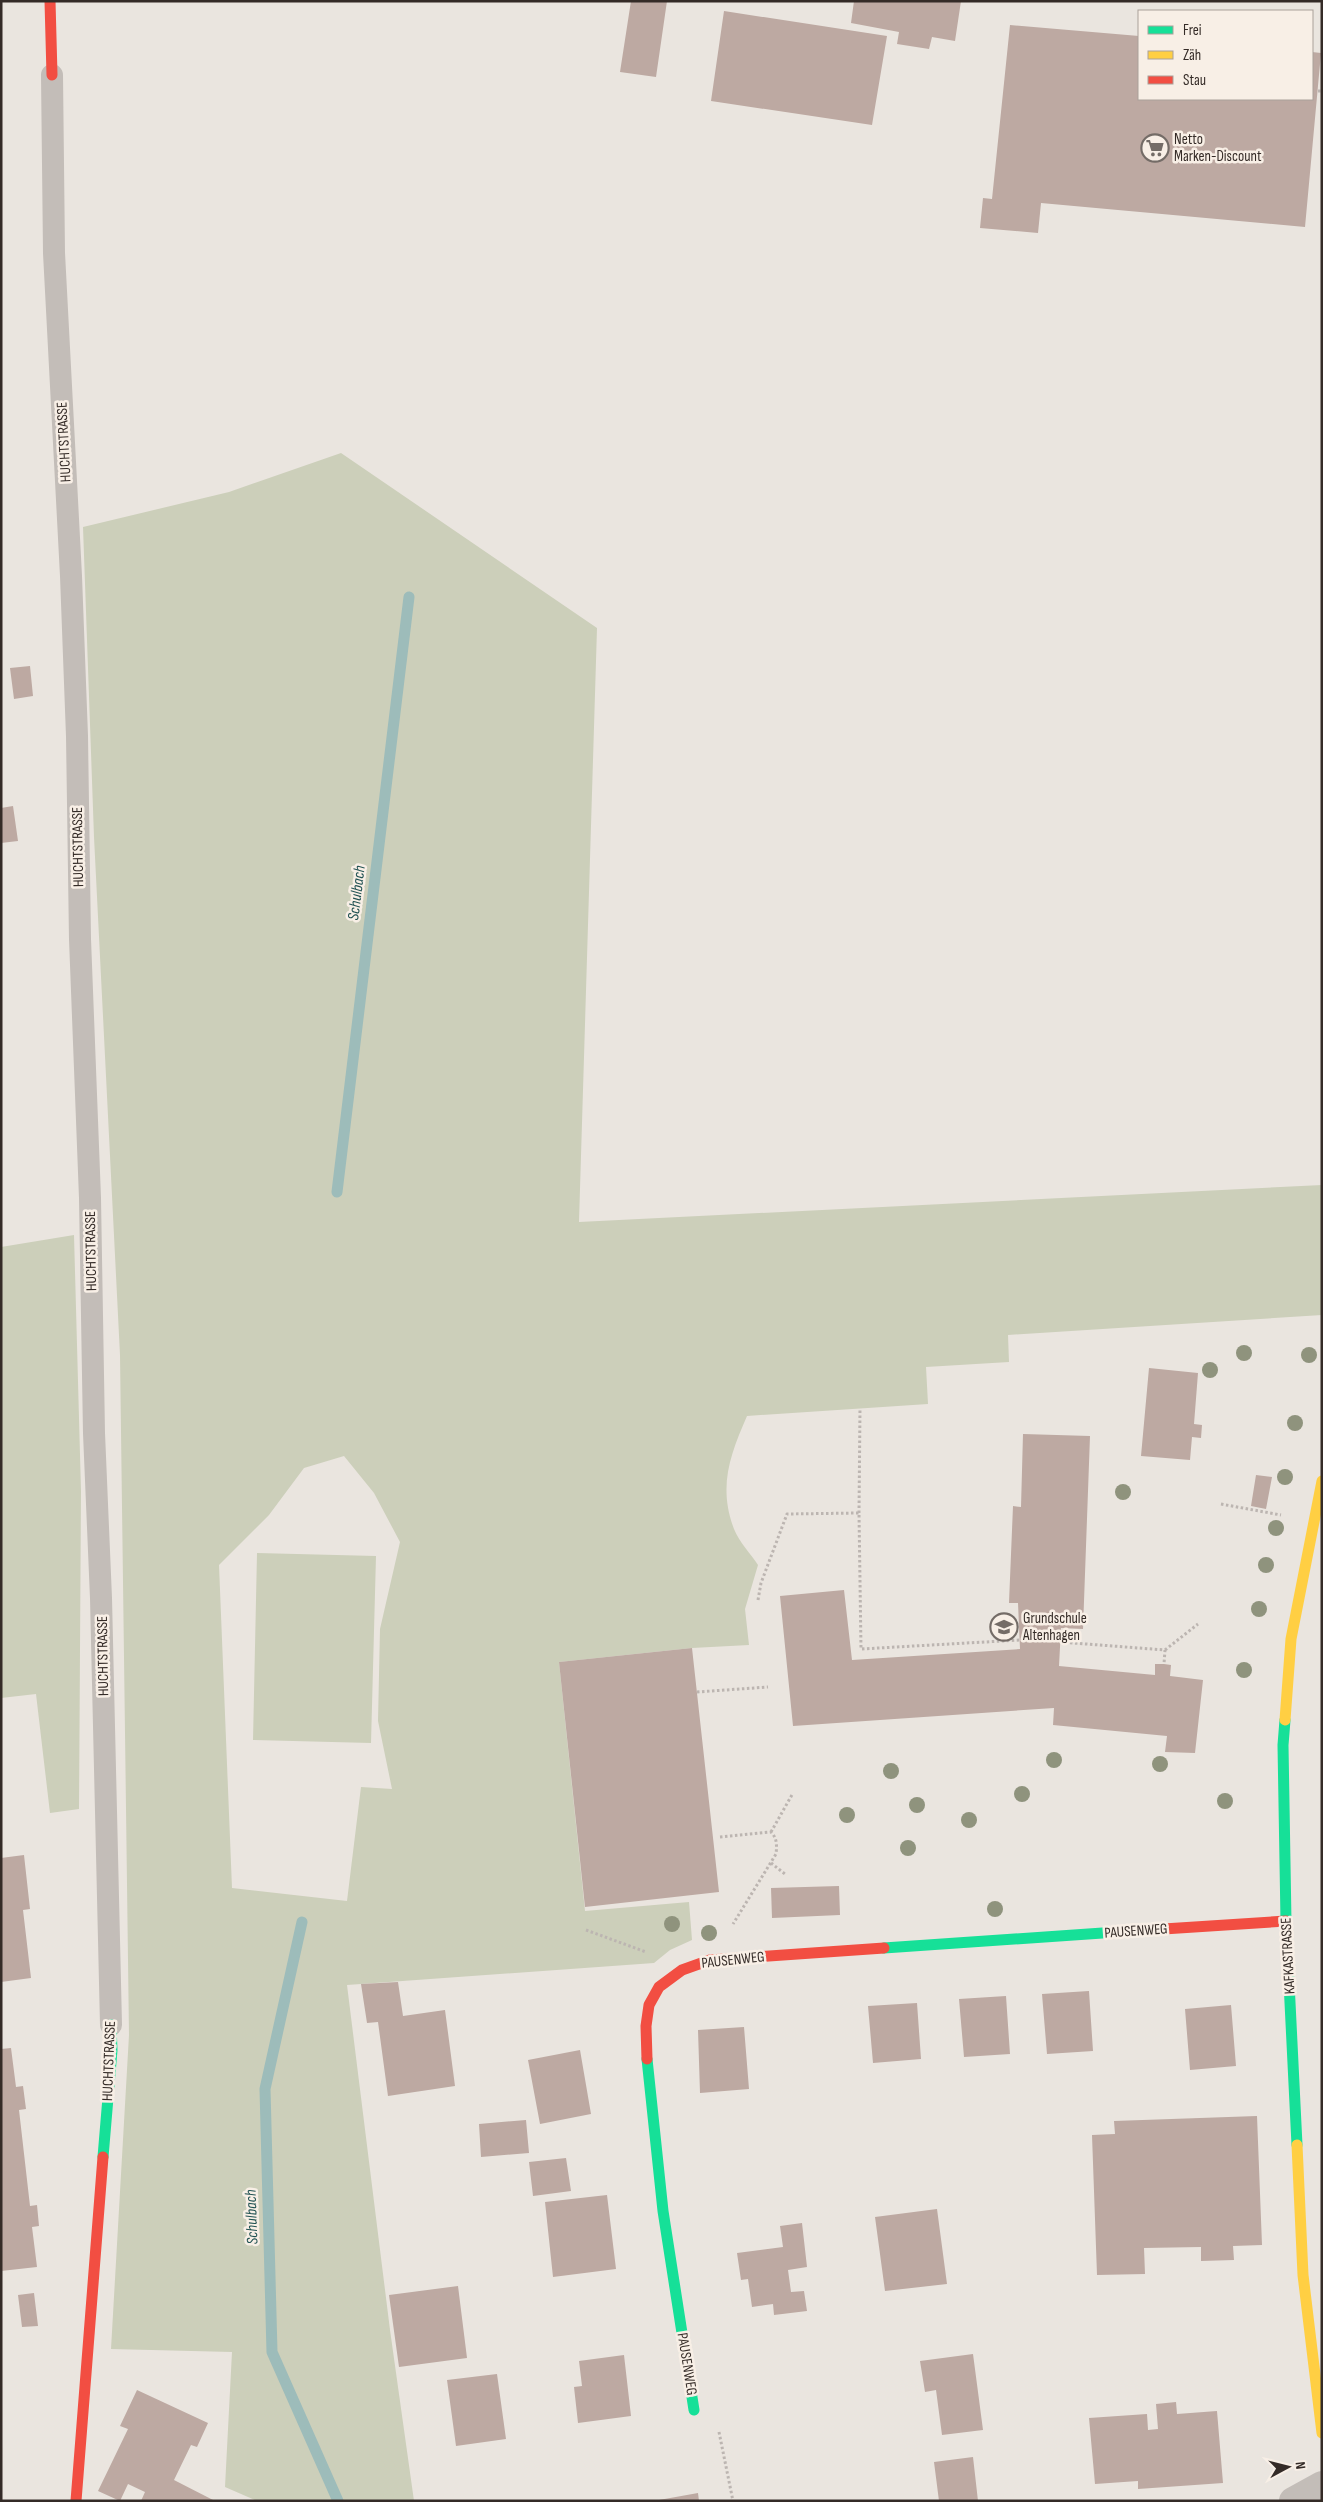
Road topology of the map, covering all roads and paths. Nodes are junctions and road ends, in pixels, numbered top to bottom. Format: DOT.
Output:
graph roads {
  1 [pos="50,1"];
  2 [pos="52,75"];
  3 [pos="860,1408"];
  4 [pos="1322,1482"];
  5 [pos="1220,1504"];
  6 [pos="859,1513"];
  7 [pos="1314,1521"];
  8 [pos="758,1600"];
  9 [pos="1198,1624"];
  10 [pos="1020,1640"];
  11 [pos="1060,1642"];
  12 [pos="1165,1650"];
  13 [pos="1164,1664"];
  14 [pos="768,1687"];
  15 [pos="697,1692"];
  16 [pos="793,1793"];
  17 [pos="770,1832"];
  18 [pos="720,1837"];
  19 [pos="770,1863"];
  20 [pos="785,1874"];
  21 [pos="1286,1921"];
  22 [pos="586,1930"];
  23 [pos="710,1960"];
  24 [pos="684,1967"];
  25 [pos="111,2025"];
  26 [pos="694,2410"];
  27 [pos="1322,2433"];
  28 [pos="1322,2485"];
  29 [pos="76,2501"];
  30 [pos="733,2501"];
  31 [pos="1293,2501"];
  1 -- 2 [label="street, HUCHTSTRASSE"];
  2 -- 25 [label="lane, HUCHTSTRASSE"];
  3 -- 6 [label="path"];
  4 -- 7 [label="street, KAFKASTRASSE"];
  5 -- 7 [label="path"];
  6 -- 8 [label="path"];
  6 -- 10 [label="path"];
  7 -- 21 [label="street, KAFKASTRASSE"];
  9 -- 12 [label="path"];
  11 -- 12 [label="path"];
  12 -- 13 [label="path"];
  14 -- 15 [label="path"];
  16 -- 17 [label="path"];
  17 -- 18 [label="path"];
  17 -- 19 [label="path"];
  19 -- 20 [label="path"];
  19 -- 23 [label="path"];
  21 -- 23 [label="street, PAUSENWEG"];
  21 -- 27 [label="street, KAFKASTRASSE"];
  22 -- 24 [label="path"];
  23 -- 24 [label="street, PAUSENWEG"];
  24 -- 26 [label="street, PAUSENWEG"];
  25 -- 29 [label="street, HUCHTSTRASSE"];
  26 -- 30 [label="path, PAUSENWEG"];
  28 -- 31 [label="street"];
}
